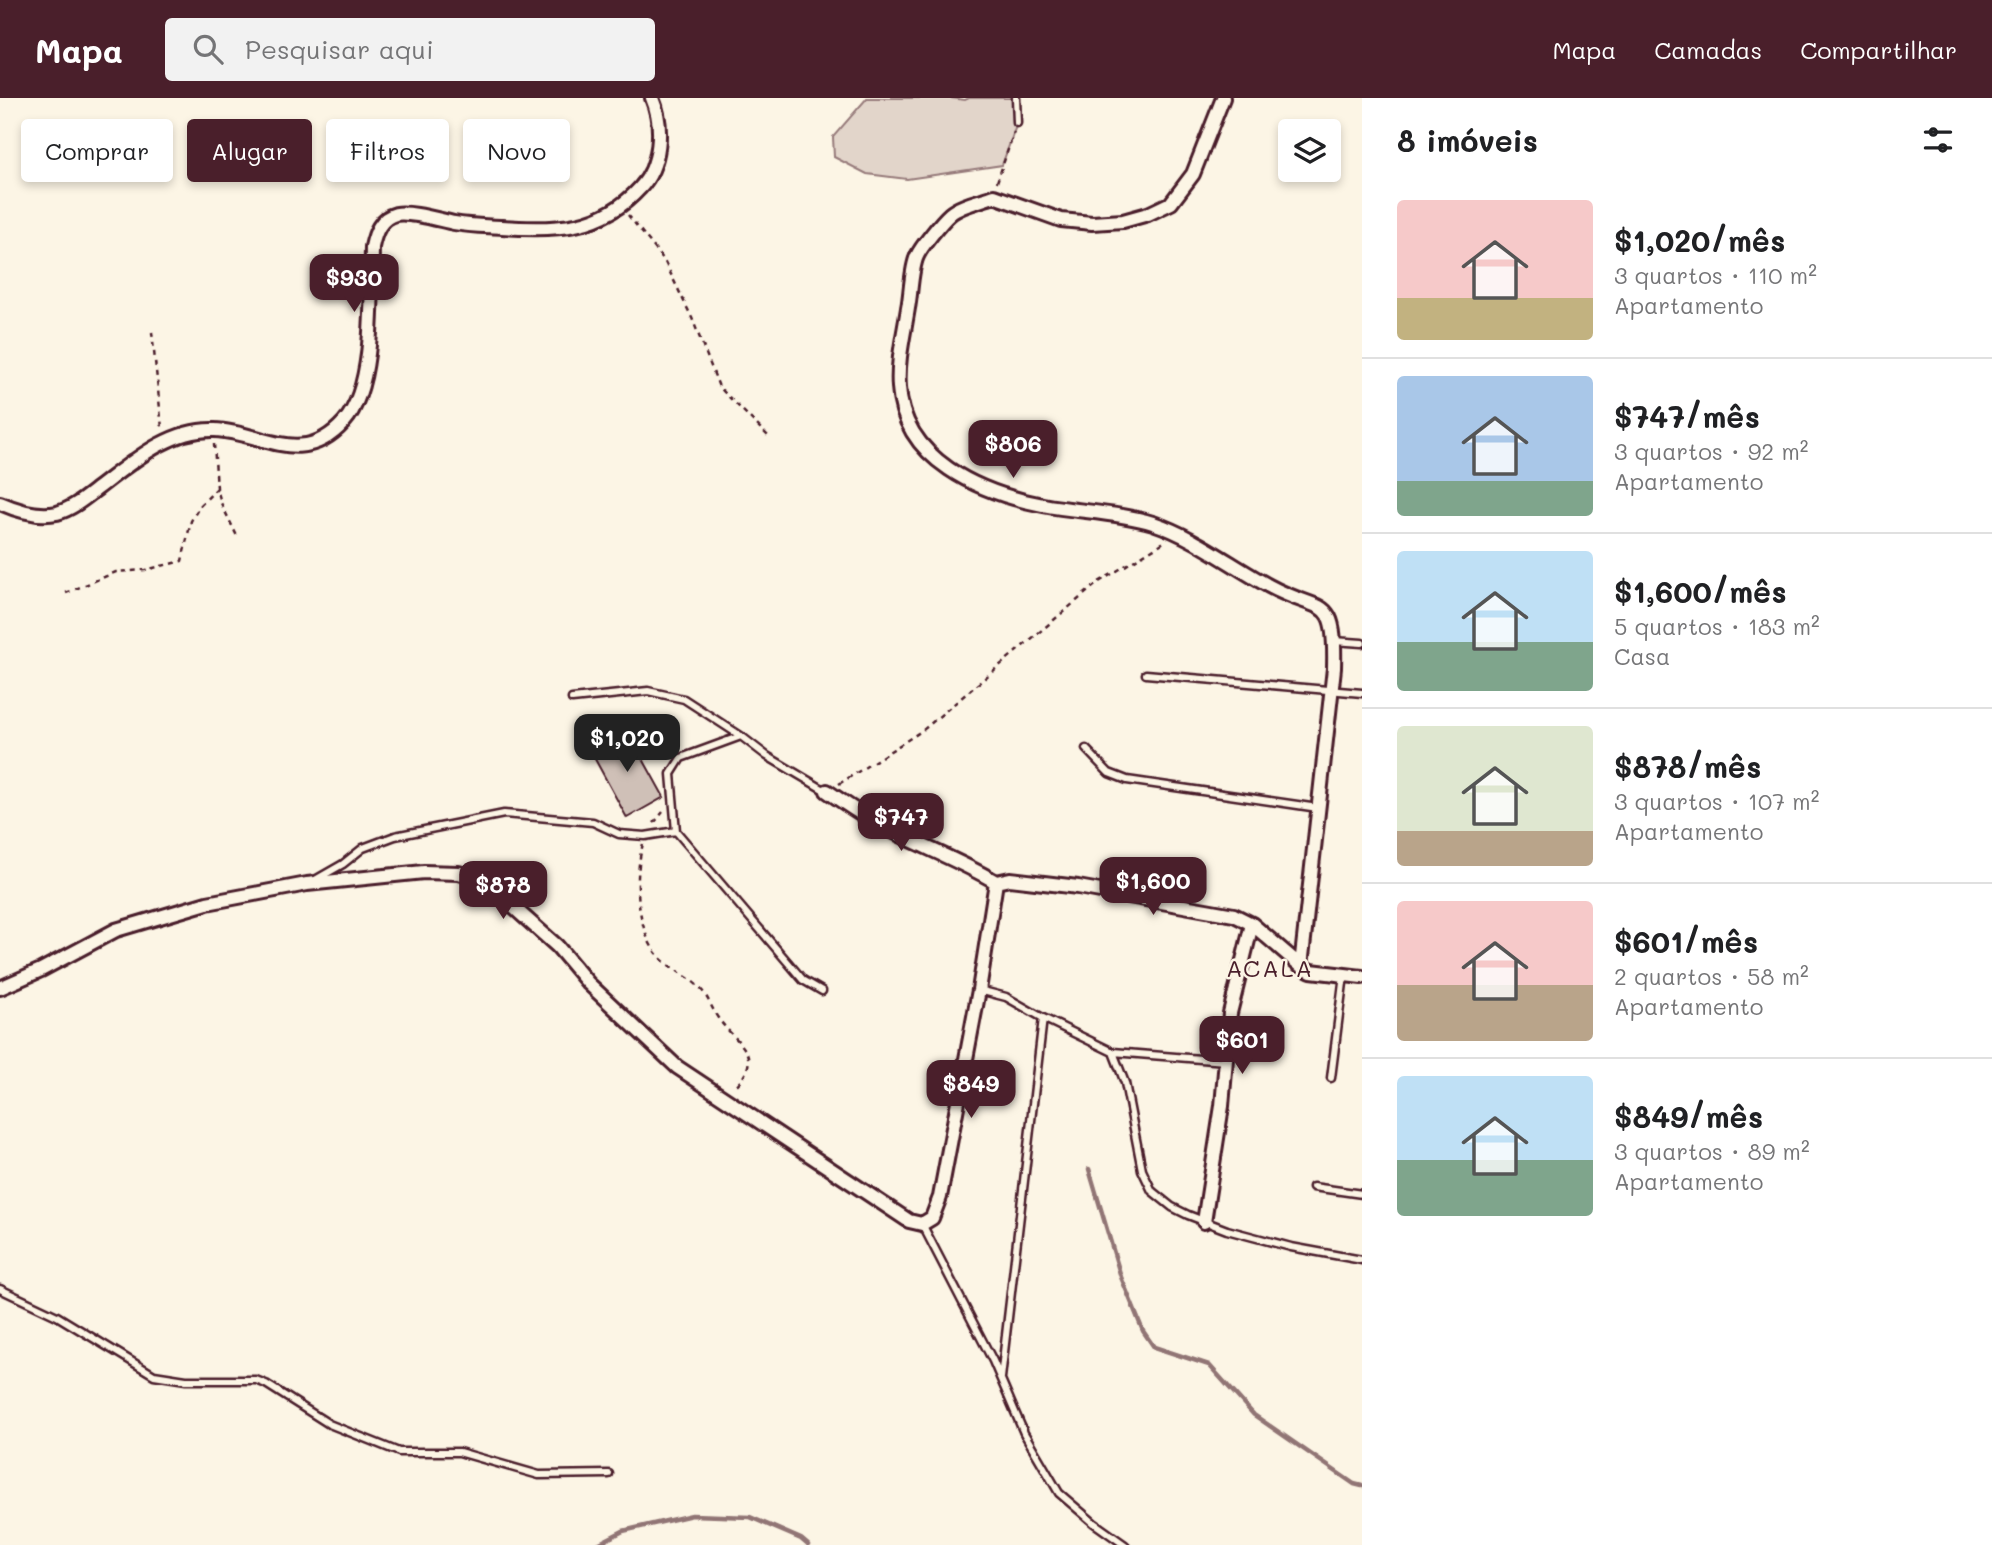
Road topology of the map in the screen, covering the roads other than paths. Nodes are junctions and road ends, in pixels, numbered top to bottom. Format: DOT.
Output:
graph roads {
  1 [pos="652,98"];
  2 [pos="1016,98"];
  3 [pos="1223,98"];
  4 [pos="1017,123"];
  5 [pos="0,503"];
  6 [pos="1334,641"];
  7 [pos="1362,643"];
  8 [pos="1146,674"];
  9 [pos="1331,691"];
  10 [pos="1362,693"];
  11 [pos="572,699"];
  12 [pos="741,737"];
  13 [pos="1086,749"];
  14 [pos="827,791"];
  15 [pos="1318,808"];
  16 [pos="676,831"];
  17 [pos="996,882"];
  18 [pos="307,884"];
  19 [pos="1252,924"];
  20 [pos="1301,966"];
  21 [pos="1344,975"];
  22 [pos="1362,977"];
  23 [pos="0,988"];
  24 [pos="979,990"];
  25 [pos="822,991"];
  26 [pos="1043,1018"];
  27 [pos="1113,1052"];
  28 [pos="1227,1061"];
  29 [pos="1331,1078"];
  30 [pos="1313,1187"];
  31 [pos="1362,1194"];
  32 [pos="1204,1222"];
  33 [pos="922,1224"];
  34 [pos="1362,1260"];
  35 [pos="0,1289"];
  36 [pos="1001,1379"];
  37 [pos="609,1474"];
  38 [pos="1125,1545"];
  1 -- 5 [label="street"];
  2 -- 4 [label="lane"];
  3 -- 6 [label="street"];
  6 -- 7 [label="lane"];
  6 -- 9 [label="street"];
  8 -- 9 [label="lane"];
  9 -- 10 [label="lane"];
  9 -- 15 [label="street"];
  11 -- 12 [label="lane"];
  12 -- 14 [label="lane"];
  12 -- 16 [label="lane"];
  13 -- 15 [label="lane"];
  14 -- 17 [label="street"];
  15 -- 20 [label="street"];
  16 -- 18 [label="lane"];
  16 -- 25 [label="lane"];
  17 -- 19 [label="street"];
  17 -- 24 [label="street"];
  18 -- 23 [label="street"];
  18 -- 33 [label="street"];
  19 -- 20 [label="street"];
  19 -- 28 [label="street"];
  20 -- 21 [label="street"];
  21 -- 22 [label="street"];
  21 -- 29 [label="lane"];
  24 -- 26 [label="lane"];
  24 -- 33 [label="street"];
  26 -- 27 [label="lane"];
  26 -- 36 [label="lane"];
  27 -- 28 [label="lane"];
  27 -- 32 [label="lane"];
  28 -- 32 [label="street"];
  30 -- 31 [label="lane"];
  32 -- 34 [label="lane"];
  33 -- 36 [label="lane"];
  35 -- 37 [label="lane"];
  36 -- 38 [label="lane"];
}
